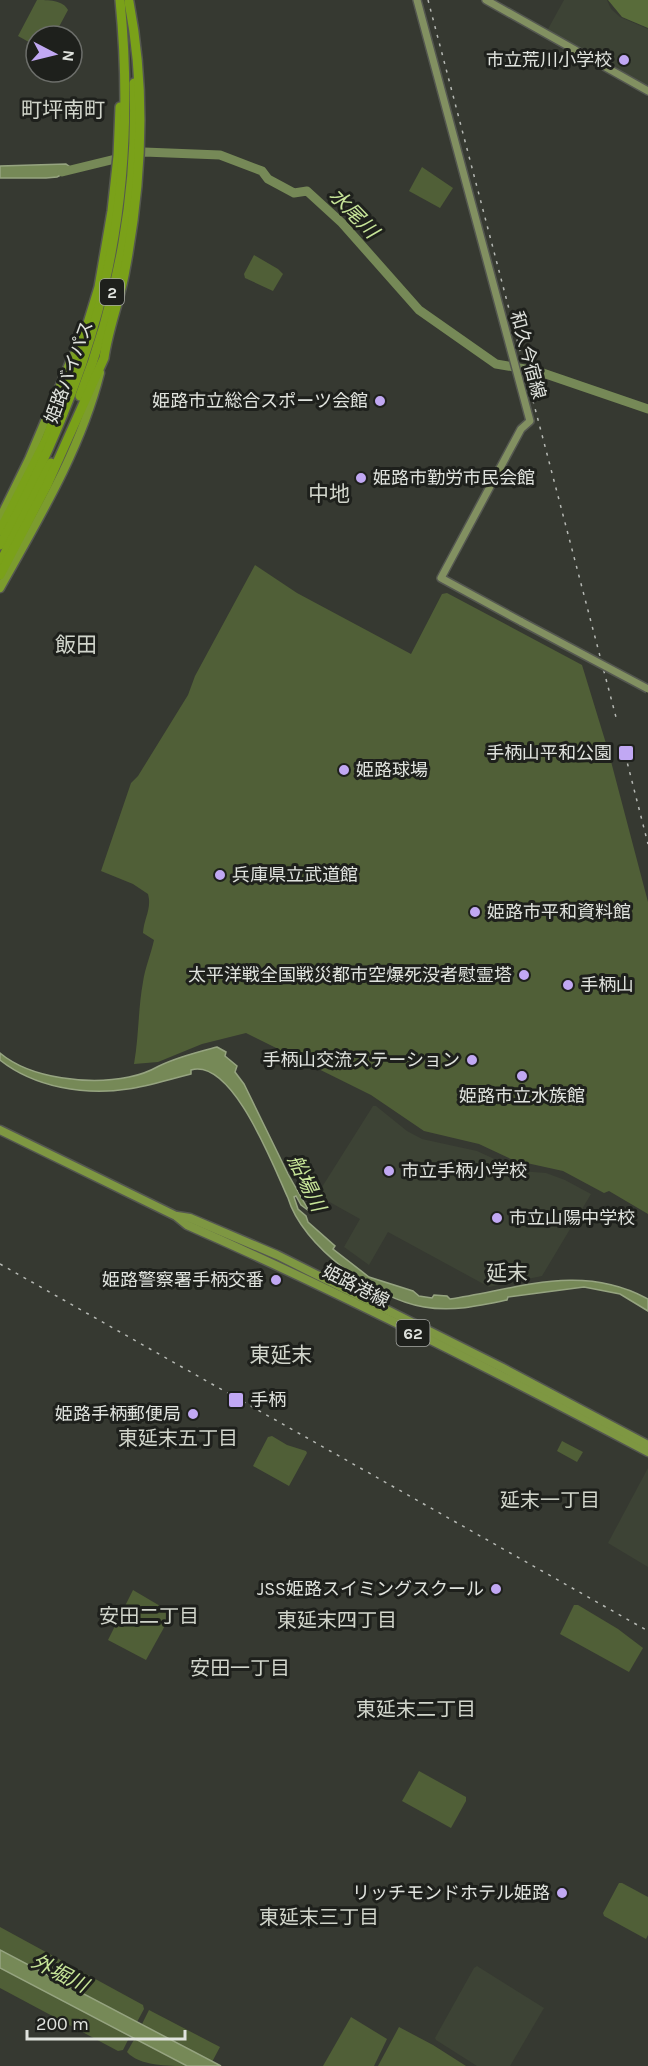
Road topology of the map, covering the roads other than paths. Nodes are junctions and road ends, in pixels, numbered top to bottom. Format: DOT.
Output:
graph roads {
  1 [pos="417,0"];
  2 [pos="486,0"];
  3 [pos="125,1"];
  4 [pos="648,91"];
  5 [pos="81,343"];
  6 [pos="104,358"];
  7 [pos="0,518"];
  8 [pos="0,531"];
  9 [pos="0,545"];
  10 [pos="0,563"];
  11 [pos="0,575"];
  12 [pos="0,588"];
  13 [pos="648,689"];
  14 [pos="0,1130"];
  15 [pos="176,1216"];
  16 [pos="648,1445"];
  17 [pos="648,1452"];
  1 -- 13 [label="main road, 和久今宿線, bridge"];
  2 -- 4 [label="main road"];
  3 -- 5 [label="highway"];
  3 -- 6 [label="highway"];
  3 -- 9 [label="highway, 姫路バイパス / 2"];
  3 -- 10 [label="highway, 姫路バイパス / 2"];
  5 -- 7 [label="highway"];
  5 -- 8 [label="highway"];
  6 -- 11 [label="highway"];
  6 -- 12 [label="highway"];
  14 -- 15 [label="main road, 姫路港線 / 62"];
  15 -- 16 [label="main road, 姫路港線 / 62"];
  15 -- 17 [label="main road, 姫路港線 / 62"];
}
